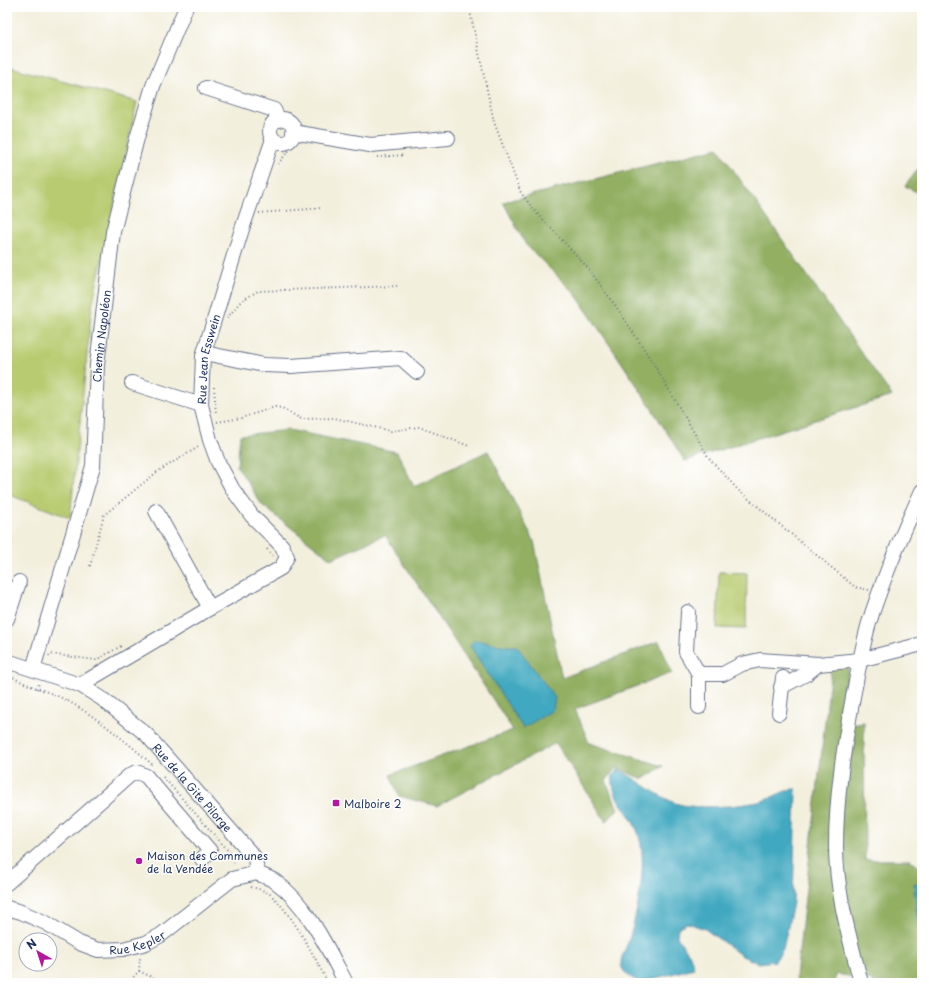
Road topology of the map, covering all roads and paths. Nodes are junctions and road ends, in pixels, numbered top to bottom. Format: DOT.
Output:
graph roads {
  1 [pos="186,7"];
  2 [pos="469,7"];
  3 [pos="206,88"];
  4 [pos="279,120"];
  5 [pos="294,138"];
  6 [pos="448,138"];
  7 [pos="273,139"];
  8 [pos="408,154"];
  9 [pos="375,156"];
  10 [pos="275,166"];
  11 [pos="260,206"];
  12 [pos="321,208"];
  13 [pos="258,213"];
  14 [pos="256,218"];
  15 [pos="398,286"];
  16 [pos="227,310"];
  17 [pos="204,353"];
  18 [pos="417,372"];
  19 [pos="132,383"];
  20 [pos="214,385"];
  21 [pos="201,405"];
  22 [pos="214,425"];
  23 [pos="210,440"];
  24 [pos="469,446"];
  25 [pos="922,491"];
  26 [pos="156,511"];
  27 [pos="266,547"];
  28 [pos="275,558"];
  29 [pos="90,566"];
  30 [pos="19,582"];
  31 [pos="880,592"];
  32 [pos="210,608"];
  33 [pos="688,612"];
  34 [pos="7,619"];
  35 [pos="129,641"];
  36 [pos="922,644"];
  37 [pos="860,660"];
  38 [pos="7,661"];
  39 [pos="818,664"];
  40 [pos="38,671"];
  41 [pos="699,674"];
  42 [pos="80,685"];
  43 [pos="37,689"];
  44 [pos="699,707"];
  45 [pos="779,713"];
  46 [pos="202,859"];
  47 [pos="257,873"];
  48 [pos="7,883"];
  49 [pos="248,887"];
  50 [pos="7,908"];
  51 [pos="146,956"];
  52 [pos="139,970"];
  53 [pos="128,983"];
  54 [pos="164,983"];
  55 [pos="328,983"];
  56 [pos="346,983"];
  57 [pos="861,983"];
  1 -- 40 [label="street, Chemin Napoléon"];
  2 -- 31 [label="path"];
  3 -- 4 [label="street"];
  4 -- 5 [label="street"];
  4 -- 7 [label="street"];
  5 -- 6 [label="street"];
  5 -- 7 [label="street"];
  5 -- 10 [label="path"];
  7 -- 17 [label="street, Rue Jean Esswein"];
  8 -- 9 [label="path"];
  11 -- 13 [label="path"];
  12 -- 13 [label="path"];
  13 -- 14 [label="path"];
  15 -- 16 [label="path"];
  17 -- 18 [label="street"];
  17 -- 21 [label="street, Rue Jean Esswein"];
  19 -- 21 [label="street"];
  20 -- 22 [label="path"];
  21 -- 22 [label="street, Rue Jean Esswein"];
  22 -- 23 [label="street, Rue Jean Esswein"];
  22 -- 24 [label="path"];
  23 -- 29 [label="path"];
  23 -- 32 [label="street, Rue Jean Esswein"];
  25 -- 31 [label="street"];
  26 -- 32 [label="street"];
  27 -- 28 [label="path"];
  30 -- 34 [label="street"];
  31 -- 37 [label="street"];
  32 -- 42 [label="street, Rue Jean Esswein"];
  33 -- 41 [label="street"];
  35 -- 40 [label="path"];
  36 -- 37 [label="street"];
  37 -- 39 [label="street"];
  37 -- 57 [label="street"];
  38 -- 40 [label="street, Rue de la Gite Pilorge"];
  39 -- 41 [label="street"];
  39 -- 45 [label="street"];
  40 -- 42 [label="street, Rue de la Gite Pilorge"];
  40 -- 43 [label="path"];
  41 -- 44 [label="street"];
  42 -- 47 [label="street, Rue de la Gite Pilorge"];
  46 -- 48 [label="street"];
  47 -- 50 [label="street, Rue Kepler"];
  47 -- 56 [label="street"];
  49 -- 55 [label="path"];
  51 -- 52 [label="path"];
  52 -- 53 [label="path"];
  52 -- 54 [label="path"];
}
